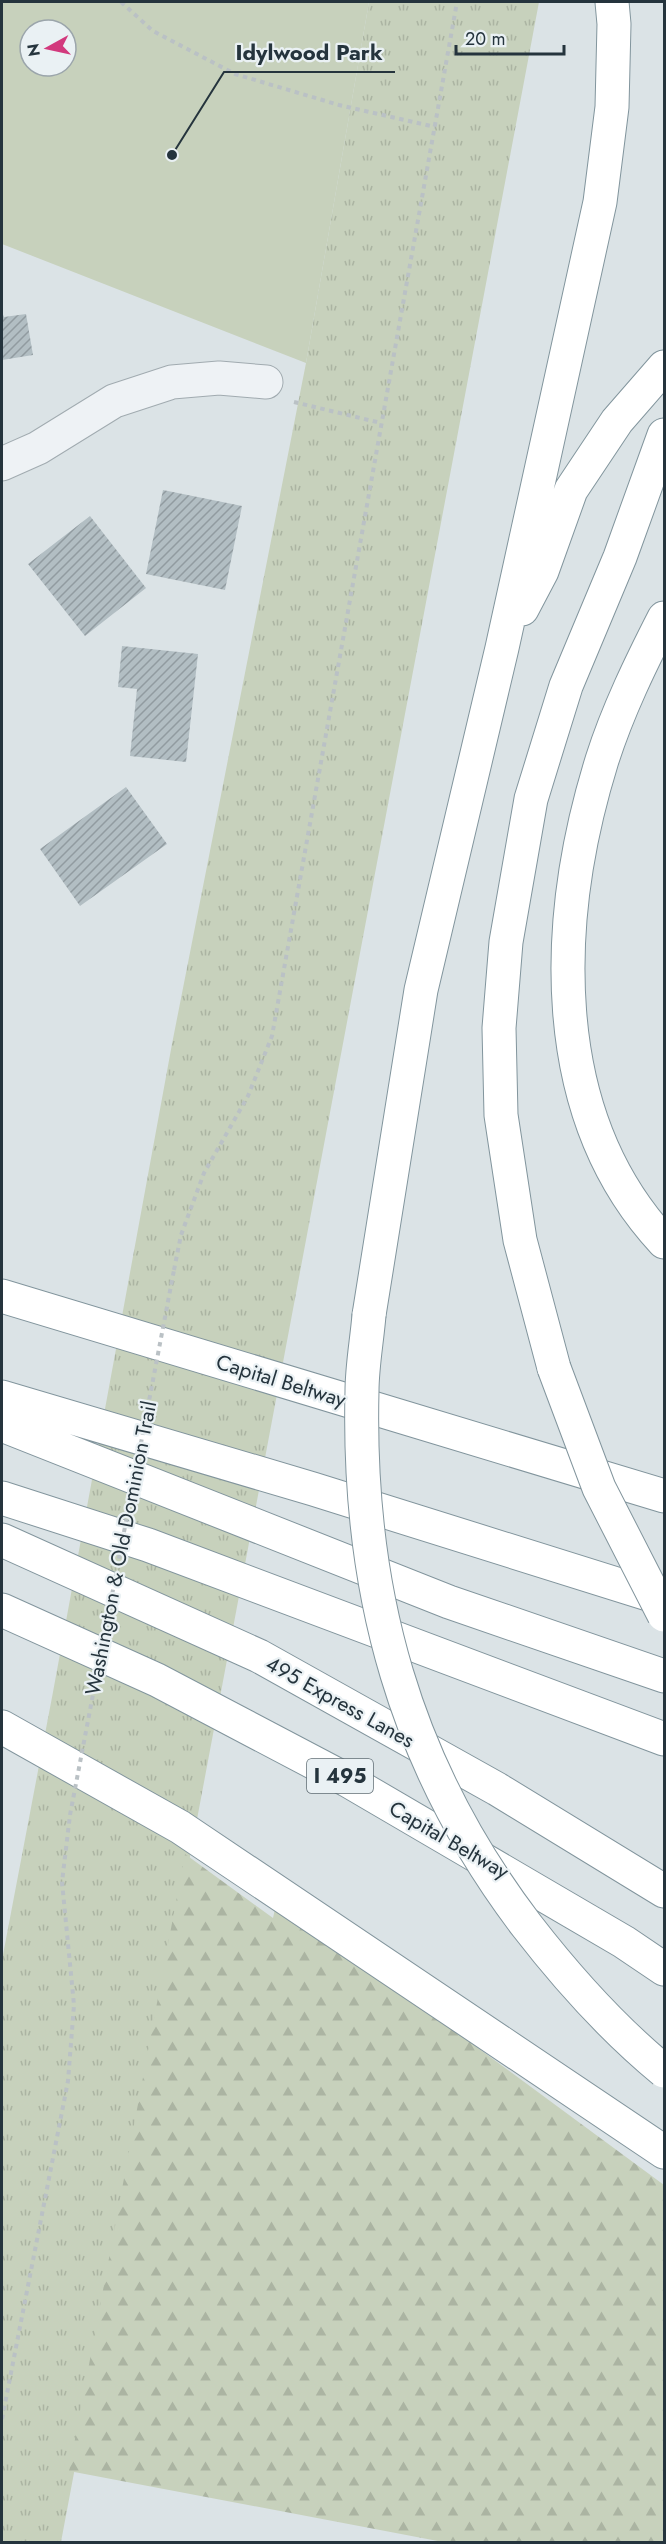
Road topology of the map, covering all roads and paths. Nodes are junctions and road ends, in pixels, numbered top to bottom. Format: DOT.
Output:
graph roads {
  1 [pos="122,2"];
  2 [pos="457,2"];
  3 [pos="612,2"];
  4 [pos="435,127"];
  5 [pos="664,367"];
  6 [pos="266,382"];
  7 [pos="381,423"];
  8 [pos="664,435"];
  9 [pos="2,464"];
  10 [pos="664,618"];
  11 [pos="502,648"];
  12 [pos="664,1242"];
  13 [pos="2,1296"];
  14 [pos="2,1397"];
  15 [pos="2,1425"];
  16 [pos="664,1496"];
  17 [pos="2,1498"];
  18 [pos="2,1540"];
  19 [pos="664,1599"];
  20 [pos="2,1610"];
  21 [pos="664,1615"];
  22 [pos="664,1676"];
  23 [pos="2,1727"];
  24 [pos="664,1739"];
  25 [pos="664,1891"];
  26 [pos="664,1969"];
  27 [pos="664,2070"];
  28 [pos="664,2152"];
  29 [pos="2,2419"];
  1 -- 4 [label="path"];
  2 -- 4 [label="path, Washington & Old Dominion Trail"];
  3 -- 11 [label="highway"];
  4 -- 7 [label="path, Washington & Old Dominion Trail"];
  5 -- 11 [label="highway"];
  6 -- 7 [label="path"];
  6 -- 9 [label="street"];
  7 -- 29 [label="path, Washington & Old Dominion Trail, bridge"];
  8 -- 21 [label="highway, bridge"];
  10 -- 12 [label="highway"];
  11 -- 27 [label="highway, bridge"];
  13 -- 16 [label="highway, Capital Beltway"];
  14 -- 19 [label="highway"];
  15 -- 22 [label="highway"];
  17 -- 24 [label="highway"];
  18 -- 25 [label="highway, 495 Express Lanes"];
  20 -- 26 [label="highway, Capital Beltway / I 495"];
  23 -- 28 [label="highway"];
}
